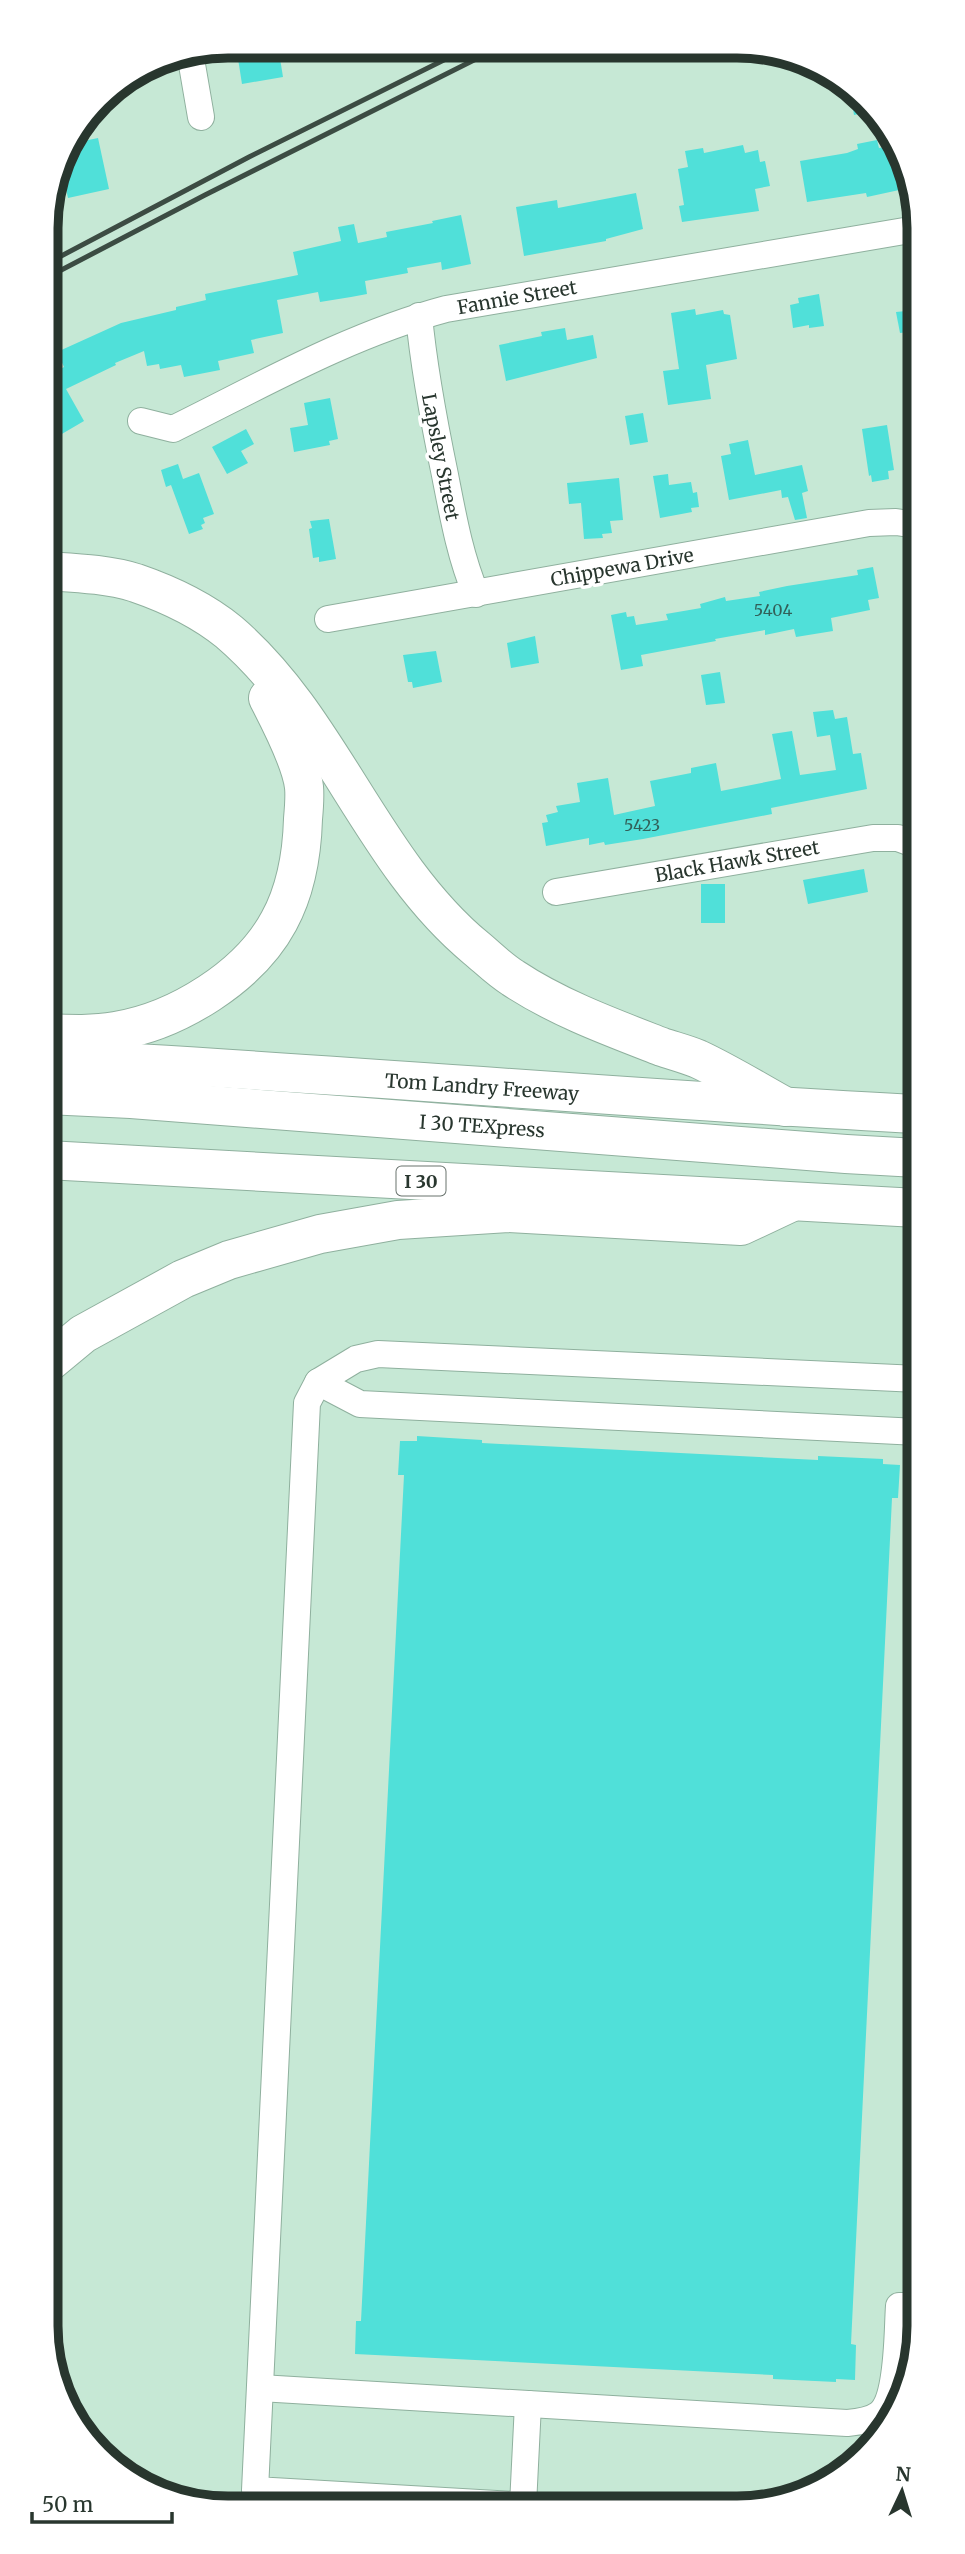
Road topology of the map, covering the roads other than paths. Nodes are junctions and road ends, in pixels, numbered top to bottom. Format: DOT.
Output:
graph roads {
  1 [pos="192,62"];
  2 [pos="201,117"];
  3 [pos="907,231"];
  4 [pos="419,316"];
  5 [pos="141,421"];
  6 [pos="907,524"];
  7 [pos="58,572"];
  8 [pos="477,594"];
  9 [pos="58,597"];
  10 [pos="328,618"];
  11 [pos="907,841"];
  12 [pos="556,892"];
  13 [pos="58,1033"];
  14 [pos="58,1059"];
  15 [pos="58,1096"];
  16 [pos="786,1107"];
  17 [pos="907,1113"];
  18 [pos="907,1157"];
  19 [pos="58,1161"];
  20 [pos="795,1201"];
  21 [pos="907,1207"];
  22 [pos="58,1355"];
  23 [pos="907,1378"];
  24 [pos="318,1382"];
  25 [pos="907,1431"];
  26 [pos="907,2306"];
  27 [pos="260,2388"];
  28 [pos="890,2399"];
  29 [pos="528,2404"];
  30 [pos="888,2404"];
  31 [pos="360,2496"];
  32 [pos="523,2496"];
  1 -- 2 [label="street"];
  3 -- 4 [label="street, Fannie Street"];
  4 -- 5 [label="street, Fannie Street"];
  4 -- 8 [label="street, Lapsley Street"];
  6 -- 8 [label="street, Chippewa Drive"];
  7 -- 16 [label="highway"];
  8 -- 10 [label="street, Chippewa Drive"];
  9 -- 13 [label="highway"];
  11 -- 12 [label="street, Black Hawk Street"];
  14 -- 16 [label="highway, Tom Landry Freeway"];
  15 -- 18 [label="highway, I 30 TEXpress"];
  16 -- 17 [label="highway, Tom Landry Freeway"];
  19 -- 20 [label="highway, I 30"];
  20 -- 21 [label="highway, I 30"];
  20 -- 22 [label="highway"];
  23 -- 24 [label="street"];
  24 -- 25 [label="street"];
  24 -- 27 [label="street"];
  26 -- 28 [label="street"];
  27 -- 29 [label="street"];
  27 -- 31 [label="street"];
  29 -- 30 [label="street"];
  29 -- 32 [label="street"];
}
